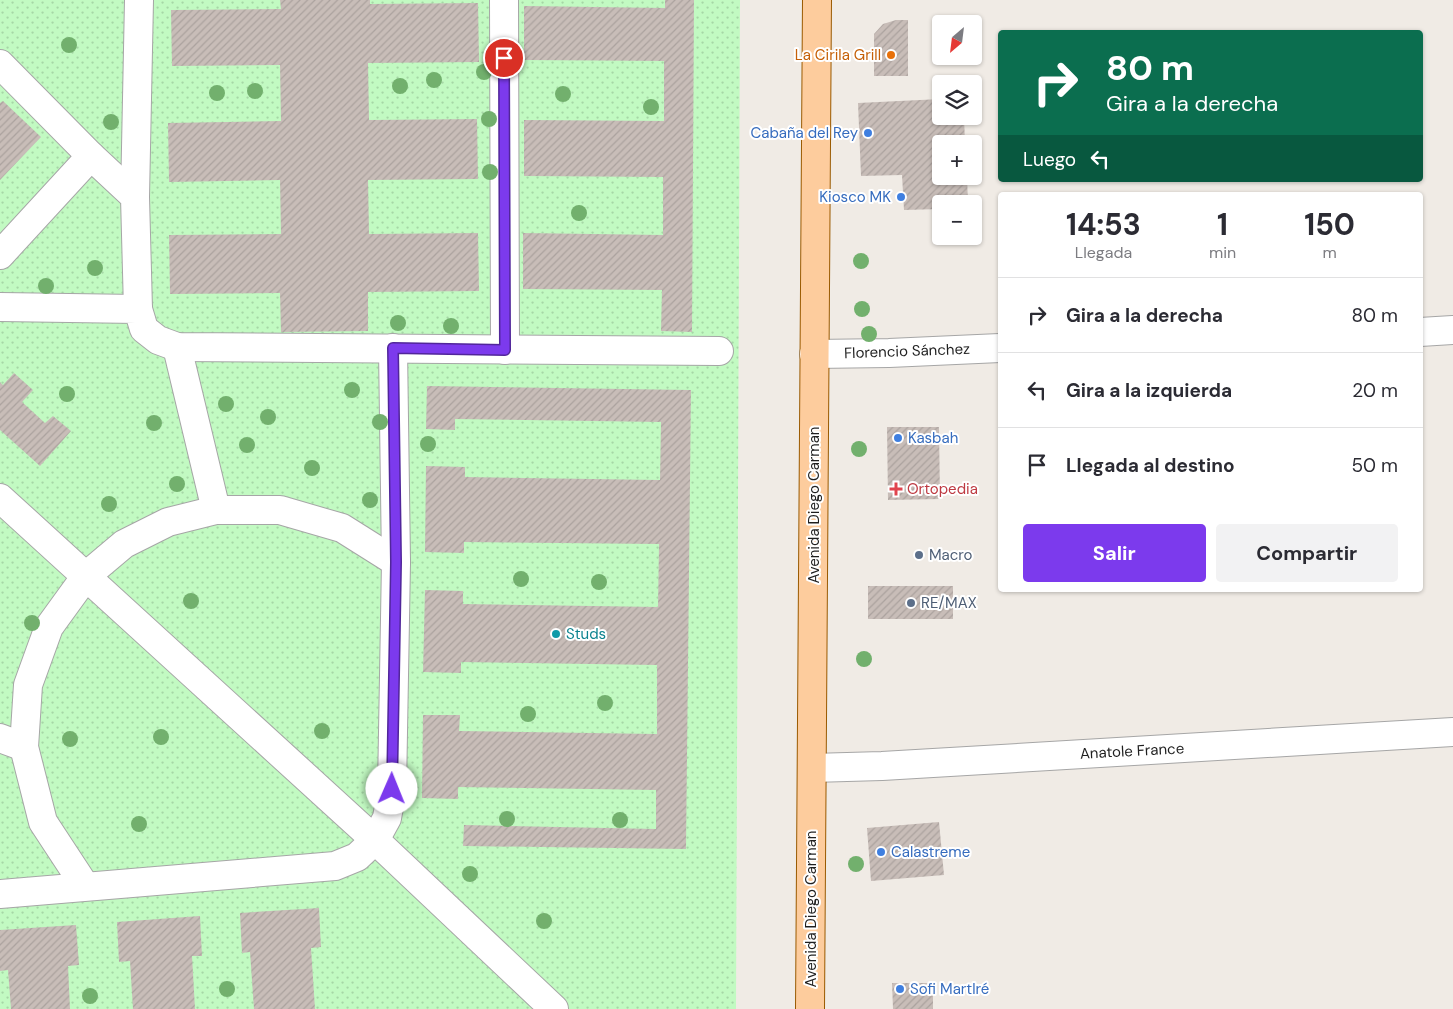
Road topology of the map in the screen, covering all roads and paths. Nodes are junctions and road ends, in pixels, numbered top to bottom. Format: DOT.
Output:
graph roads {
  1 [pos="139,0"];
  2 [pos="504,0"];
  3 [pos="816,0"];
  4 [pos="0,64"];
  5 [pos="91,156"];
  6 [pos="135,197"];
  7 [pos="0,256"];
  8 [pos="0,307"];
  9 [pos="138,309"];
  10 [pos="1453,330"];
  11 [pos="1423,332"];
  12 [pos="177,347"];
  13 [pos="393,348"];
  14 [pos="998,348"];
  15 [pos="505,350"];
  16 [pos="719,351"];
  17 [pos="814,354"];
  18 [pos="0,498"];
  19 [pos="216,510"];
  20 [pos="396,562"];
  21 [pos="86,576"];
  22 [pos="1453,732"];
  23 [pos="12,742"];
  24 [pos="812,768"];
  25 [pos="375,840"];
  26 [pos="85,886"];
  27 [pos="0,894"];
  28 [pos="554,1009"];
  29 [pos="810,1009"];
  1 -- 6 [label="street"];
  2 -- 15 [label="street"];
  3 -- 17 [label="main road, Avenida Diego Carman"];
  4 -- 5 [label="street"];
  5 -- 6 [label="street"];
  5 -- 7 [label="street"];
  6 -- 9 [label="street"];
  8 -- 9 [label="street"];
  9 -- 12 [label="street"];
  10 -- 11 [label="street"];
  12 -- 13 [label="street"];
  12 -- 19 [label="street"];
  13 -- 15 [label="street"];
  13 -- 20 [label="street"];
  14 -- 17 [label="street, Florencio Sánchez"];
  15 -- 16 [label="street"];
  17 -- 24 [label="main road, Avenida Diego Carman"];
  18 -- 21 [label="street"];
  19 -- 20 [label="street"];
  19 -- 21 [label="street"];
  20 -- 25 [label="street"];
  21 -- 23 [label="street"];
  21 -- 25 [label="street"];
  22 -- 24 [label="street, Anatole France"];
  23 -- 26 [label="street"];
  24 -- 29 [label="main road, Avenida Diego Carman"];
  25 -- 26 [label="street"];
  25 -- 28 [label="street"];
  26 -- 27 [label="street"];
}
